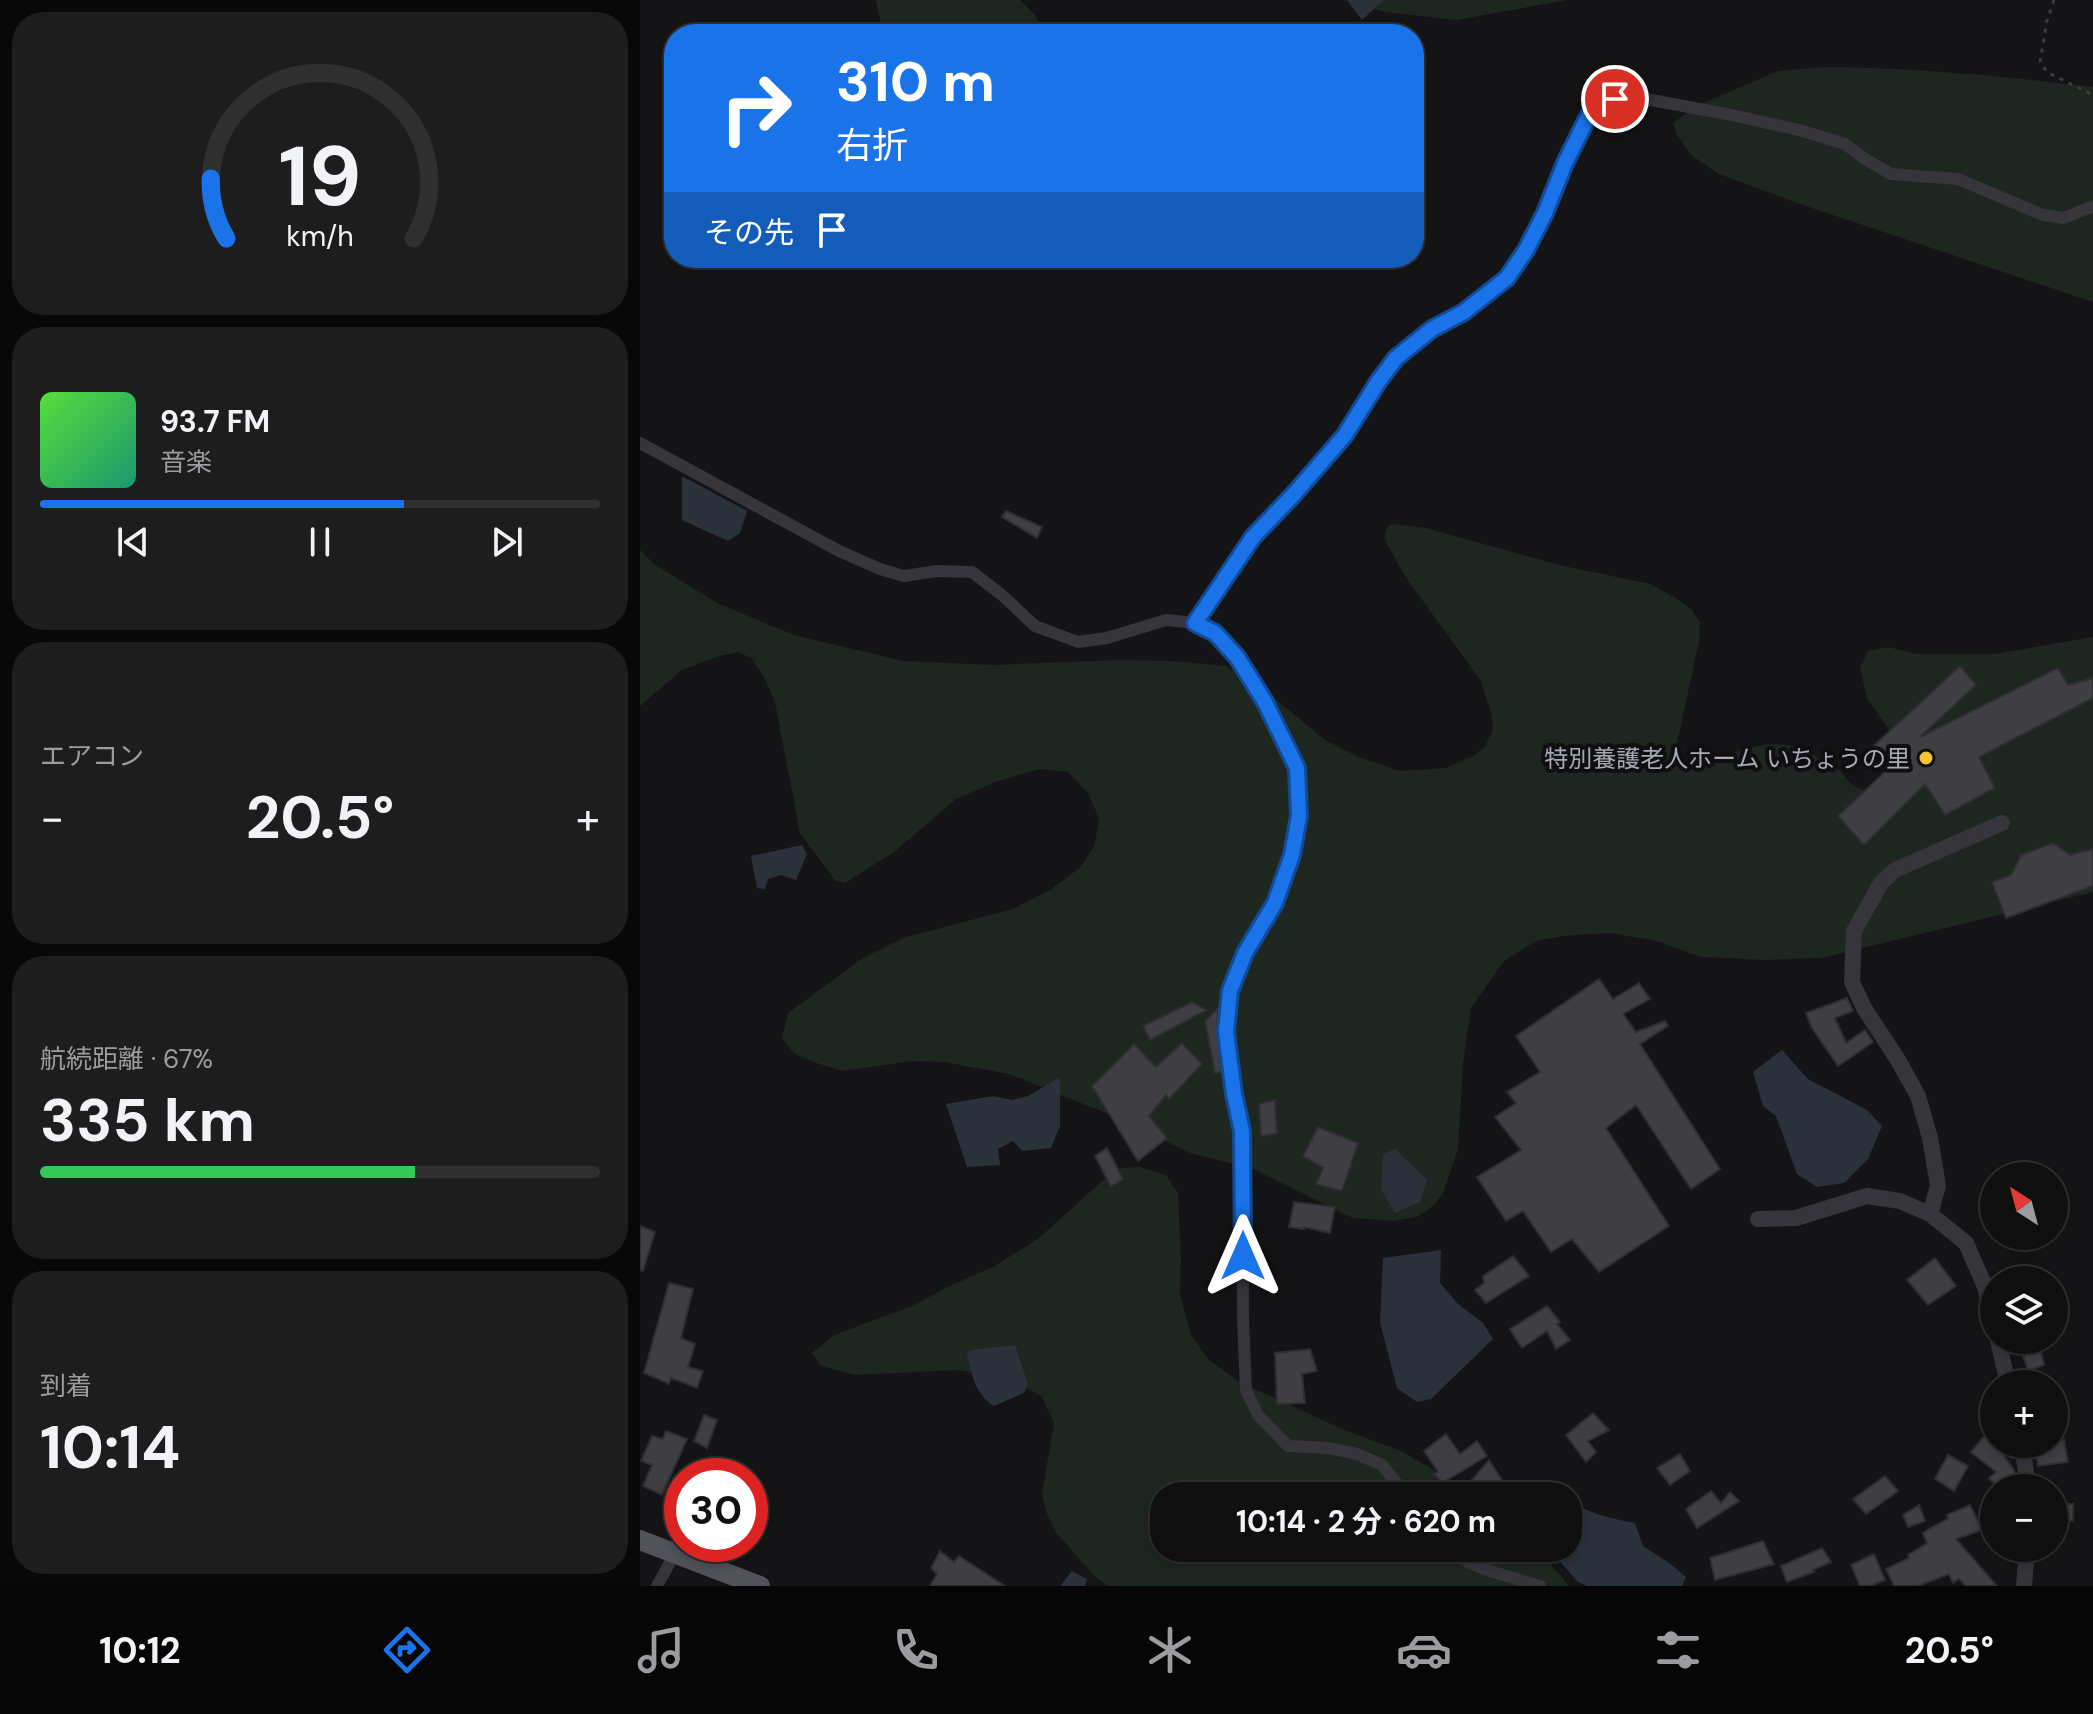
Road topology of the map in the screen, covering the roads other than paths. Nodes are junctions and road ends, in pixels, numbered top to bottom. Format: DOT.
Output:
graph roads {
  1 [pos="2093,206"];
  2 [pos="640,443"];
  3 [pos="1195,623"];
  4 [pos="2002,823"];
  5 [pos="1930,1214"];
  6 [pos="1758,1219"];
  7 [pos="1980,1275"];
  8 [pos="1396,1482"];
  9 [pos="640,1540"];
  10 [pos="664,1549"];
  11 [pos="670,1562"];
  12 [pos="698,1562"];
  13 [pos="1468,1562"];
  14 [pos="2026,1562"];
  15 [pos="657,1586"];
  16 [pos="760,1586"];
  17 [pos="1540,1586"];
  18 [pos="2024,1586"];
  1 -- 3 [label="street"];
  2 -- 3 [label="street"];
  3 -- 8 [label="street"];
  4 -- 5 [label="street"];
  5 -- 6 [label="street"];
  5 -- 7 [label="street"];
  9 -- 10 [label="main road"];
  11 -- 15 [label="street"];
  12 -- 16 [label="main road"];
  13 -- 17 [label="street"];
  14 -- 18 [label="street"];
}
